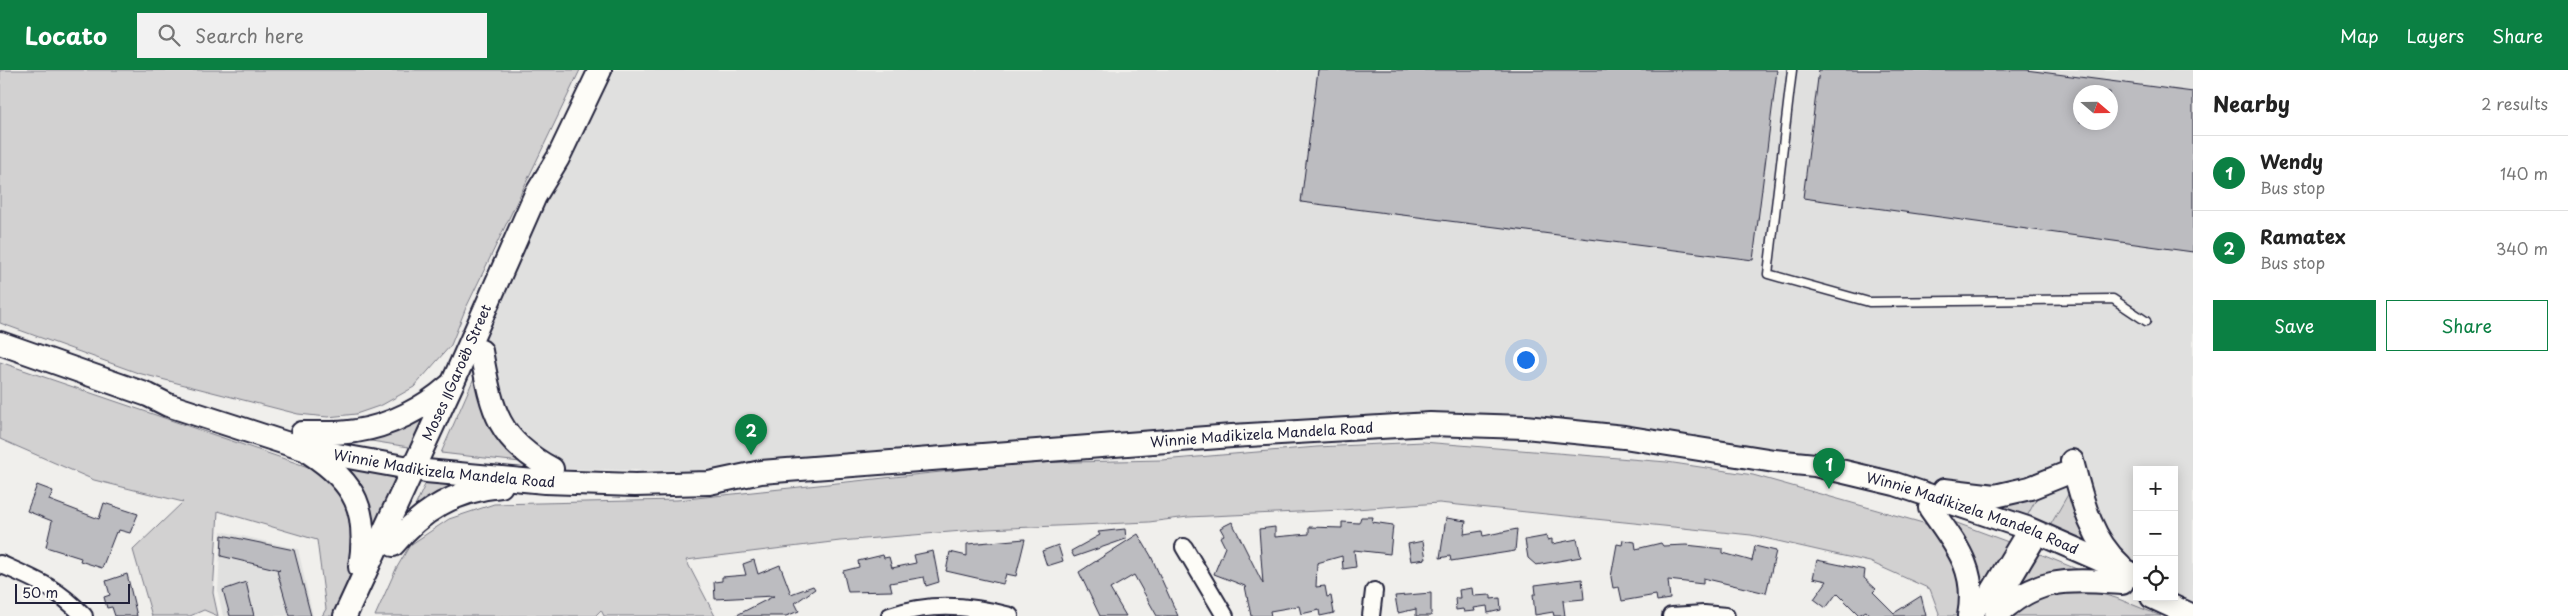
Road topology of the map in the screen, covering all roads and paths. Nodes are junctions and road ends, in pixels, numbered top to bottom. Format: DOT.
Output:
graph roads {
  1 [pos="600,70"];
  2 [pos="1792,70"];
  3 [pos="558,158"];
  4 [pos="2146,321"];
  5 [pos="0,343"];
  6 [pos="481,351"];
  7 [pos="453,382"];
  8 [pos="303,441"];
  9 [pos="1774,461"];
  10 [pos="421,464"];
  11 [pos="548,475"];
  12 [pos="1896,484"];
  13 [pos="1930,508"];
  14 [pos="2030,538"];
  15 [pos="394,545"];
  16 [pos="1184,547"];
  17 [pos="0,564"];
  18 [pos="2131,580"];
  19 [pos="357,588"];
  20 [pos="1374,591"];
  21 [pos="2178,595"];
  22 [pos="2161,601"];
  23 [pos="2193,602"];
  24 [pos="84,616"];
  25 [pos="344,616"];
  26 [pos="360,616"];
  27 [pos="890,616"];
  28 [pos="1010,616"];
  29 [pos="1225,616"];
  30 [pos="1371,616"];
  31 [pos="1670,616"];
  32 [pos="1726,616"];
  33 [pos="1969,616"];
  34 [pos="1974,616"];
  35 [pos="1991,616"];
  36 [pos="1996,616"];
  37 [pos="2193,616"];
  1 -- 3 [label="main road, Moses ǁGaroëb Street"];
  2 -- 4 [label="lane"];
  3 -- 6 [label="main road, Moses ǁGaroëb Street"];
  3 -- 7 [label="main road, Moses ǁGaroëb Street"];
  5 -- 8 [label="main road, Winnie Madikizela Mandela Road"];
  6 -- 10 [label="main road, Moses ǁGaroëb Street"];
  6 -- 11 [label="main road"];
  7 -- 8 [label="main road"];
  7 -- 10 [label="main road, Moses ǁGaroëb Street"];
  8 -- 10 [label="main road, Winnie Madikizela Mandela Road"];
  8 -- 19 [label="main road"];
  9 -- 11 [label="main road, Winnie Madikizela Mandela Road"];
  9 -- 12 [label="main road, Winnie Madikizela Mandela Road"];
  9 -- 13 [label="main road, Winnie Madikizela Mandela Road"];
  10 -- 11 [label="main road, Winnie Madikizela Mandela Road"];
  10 -- 15 [label="main road, Moses ǁGaroëb Street"];
  10 -- 19 [label="main road, Moses ǁGaroëb Street"];
  11 -- 15 [label="main road"];
  12 -- 14 [label="main road, Winnie Madikizela Mandela Road"];
  12 -- 18 [label="main road"];
  13 -- 14 [label="main road, Winnie Madikizela Mandela Road"];
  13 -- 33 [label="main road"];
  14 -- 18 [label="main road, Winnie Madikizela Mandela Road"];
  14 -- 34 [label="street"];
  14 -- 35 [label="street"];
  15 -- 26 [label="main road, Moses ǁGaroëb Street"];
  16 -- 29 [label="street"];
  17 -- 24 [label="street"];
  18 -- 36 [label="main road"];
  19 -- 25 [label="main road, Moses ǁGaroëb Street"];
  20 -- 30 [label="street"];
  21 -- 23 [label="main road"];
  22 -- 37 [label="main road"];
  27 -- 28 [label="street"];
  31 -- 32 [label="street"];
}
